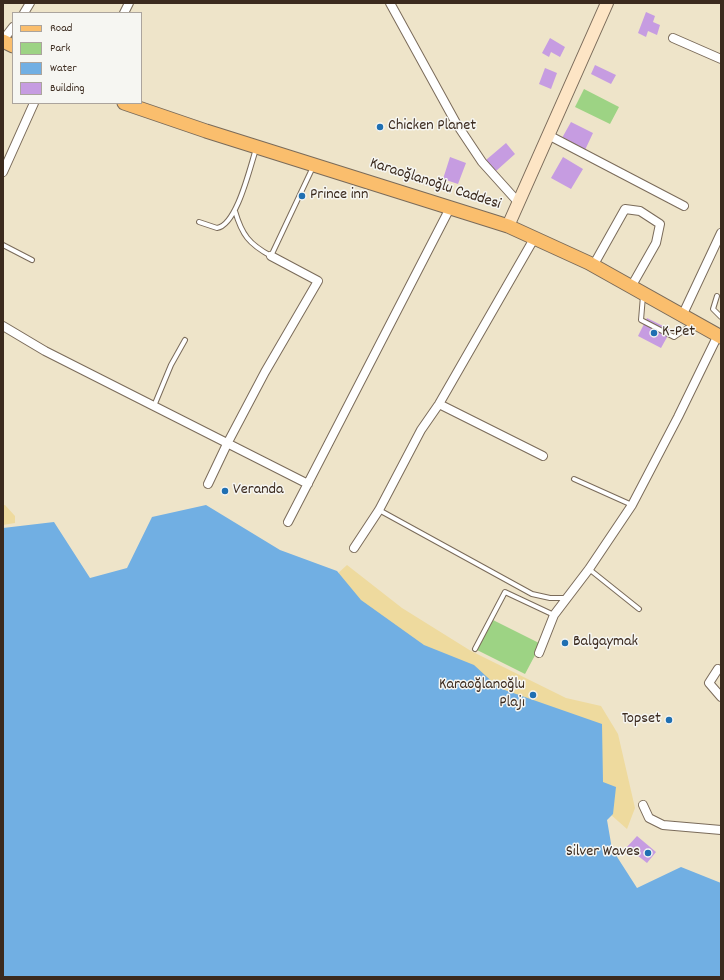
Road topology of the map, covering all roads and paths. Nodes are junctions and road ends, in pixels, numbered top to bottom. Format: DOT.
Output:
graph roads {
  1 [pos="30,3"];
  2 [pos="129,3"];
  3 [pos="390,3"];
  4 [pos="607,3"];
  5 [pos="25,12"];
  6 [pos="124,12"];
  7 [pos="12,28"];
  8 [pos="674,38"];
  9 [pos="3,40"];
  10 [pos="12,45"];
  11 [pos="721,59"];
  12 [pos="34,104"];
  13 [pos="127,104"];
  14 [pos="550,136"];
  15 [pos="257,147"];
  16 [pos="314,164"];
  17 [pos="3,172"];
  18 [pos="518,202"];
  19 [pos="684,206"];
  20 [pos="450,208"];
  21 [pos="235,211"];
  22 [pos="199,222"];
  23 [pos="508,226"];
  24 [pos="721,233"];
  25 [pos="535,237"];
  26 [pos="3,245"];
  27 [pos="271,256"];
  28 [pos="32,260"];
  29 [pos="593,266"];
  30 [pos="631,287"];
  31 [pos="643,294"];
  32 [pos="718,296"];
  33 [pos="682,316"];
  34 [pos="721,317"];
  35 [pos="695,322"];
  36 [pos="3,326"];
  37 [pos="719,336"];
  38 [pos="185,340"];
  39 [pos="439,404"];
  40 [pos="153,407"];
  41 [pos="227,444"];
  42 [pos="543,456"];
  43 [pos="574,479"];
  44 [pos="208,484"];
  45 [pos="308,484"];
  46 [pos="632,505"];
  47 [pos="379,510"];
  48 [pos="288,522"];
  49 [pos="354,548"];
  50 [pos="589,569"];
  51 [pos="566,598"];
  52 [pos="639,609"];
  53 [pos="554,615"];
  54 [pos="475,649"];
  55 [pos="539,653"];
  56 [pos="718,669"];
  57 [pos="721,698"];
  58 [pos="643,805"];
  59 [pos="721,830"];
  1 -- 5 [label="street"];
  2 -- 6 [label="street"];
  3 -- 18 [label="street"];
  4 -- 14 [label="street"];
  7 -- 9 [label="street"];
  8 -- 11 [label="street"];
  9 -- 10 [label="main road"];
  12 -- 17 [label="street"];
  13 -- 15 [label="main road, Karaoğlanoğlu Caddesi"];
  14 -- 18 [label="street"];
  14 -- 19 [label="street"];
  15 -- 16 [label="main road, Karaoğlanoğlu Caddesi"];
  15 -- 21 [label="lane"];
  16 -- 20 [label="main road, Karaoğlanoğlu Caddesi"];
  16 -- 27 [label="lane"];
  18 -- 23 [label="street"];
  20 -- 23 [label="main road, Karaoğlanoğlu Caddesi"];
  20 -- 45 [label="street"];
  21 -- 22 [label="lane"];
  21 -- 27 [label="lane"];
  23 -- 25 [label="main road, Karaoğlanoğlu Caddesi"];
  24 -- 33 [label="street"];
  25 -- 29 [label="main road, Karaoğlanoğlu Caddesi"];
  25 -- 39 [label="street"];
  26 -- 28 [label="lane"];
  27 -- 41 [label="street"];
  29 -- 30 [label="main road, Karaoğlanoğlu Caddesi"];
  29 -- 30 [label="street"];
  30 -- 31 [label="main road, Karaoğlanoğlu Caddesi"];
  31 -- 33 [label="main road, Karaoğlanoğlu Caddesi"];
  31 -- 35 [label="lane"];
  32 -- 34 [label="lane"];
  33 -- 35 [label="main road, Karaoğlanoğlu Caddesi"];
  35 -- 37 [label="main road, Karaoğlanoğlu Caddesi"];
  36 -- 40 [label="street"];
  37 -- 46 [label="street"];
  38 -- 40 [label="lane"];
  39 -- 42 [label="street"];
  39 -- 47 [label="street"];
  40 -- 41 [label="street"];
  41 -- 44 [label="street"];
  41 -- 45 [label="street"];
  43 -- 46 [label="lane"];
  45 -- 48 [label="street"];
  46 -- 50 [label="street"];
  47 -- 49 [label="street"];
  47 -- 51 [label="lane"];
  50 -- 51 [label="street"];
  50 -- 52 [label="lane"];
  51 -- 53 [label="street"];
  53 -- 54 [label="lane"];
  53 -- 55 [label="street"];
  56 -- 57 [label="street"];
  58 -- 59 [label="street"];
}
